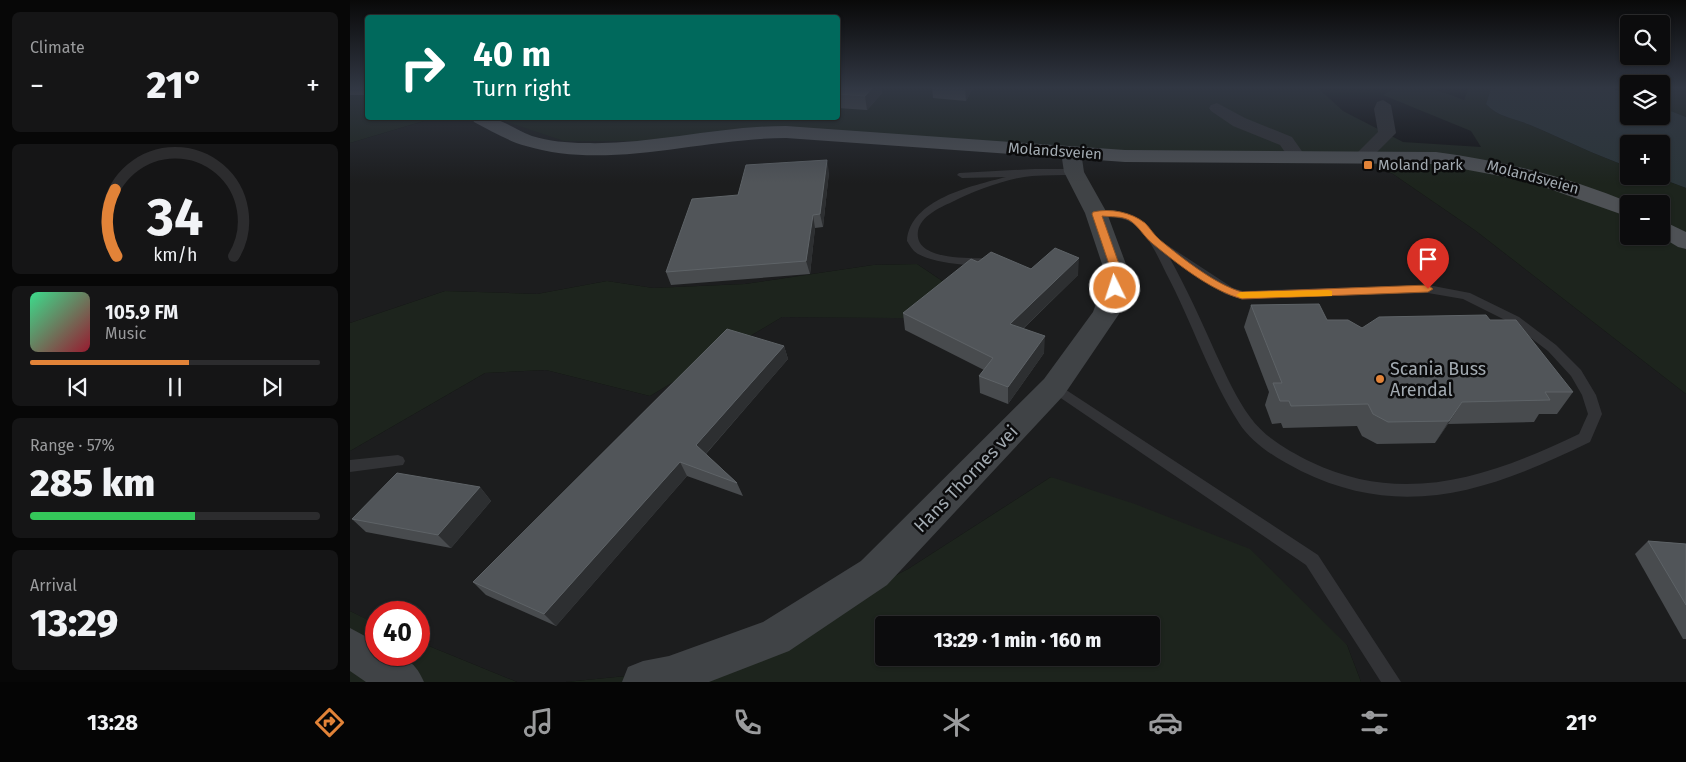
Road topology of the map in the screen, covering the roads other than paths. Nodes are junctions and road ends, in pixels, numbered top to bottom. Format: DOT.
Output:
graph roads {
  1 [pos="485,120"];
  2 [pos="1236,120"];
  3 [pos="1384,120"];
  4 [pos="1368,157"];
  5 [pos="1297,158"];
  6 [pos="1072,162"];
  7 [pos="1034,172"];
  8 [pos="962,175"];
  9 [pos="1620,206"];
  10 [pos="1096,214"];
  11 [pos="1670,232"];
  12 [pos="1155,241"];
  13 [pos="1686,242"];
  14 [pos="1000,261"];
  15 [pos="1054,387"];
  16 [pos="398,461"];
  17 [pos="350,466"];
  18 [pos="350,648"];
  19 [pos="403,682"];
  20 [pos="643,682"];
  21 [pos="1392,682"];
  1 -- 6 [label="main road, Molandsveien"];
  2 -- 5 [label="street"];
  3 -- 4 [label="street"];
  4 -- 5 [label="main road, Molandsveien"];
  4 -- 9 [label="main road, Molandsveien"];
  5 -- 6 [label="main road, Molandsveien"];
  6 -- 7 [label="lane"];
  6 -- 10 [label="street, Hans Thornes vei"];
  7 -- 8 [label="lane"];
  7 -- 14 [label="lane"];
  10 -- 12 [label="lane"];
  10 -- 15 [label="street, Hans Thornes vei"];
  11 -- 13 [label="main road"];
  12 -- 12 [label="lane"];
  15 -- 20 [label="street, Hans Thornes vei"];
  15 -- 21 [label="lane"];
  16 -- 17 [label="lane"];
  18 -- 19 [label="street"];
}
